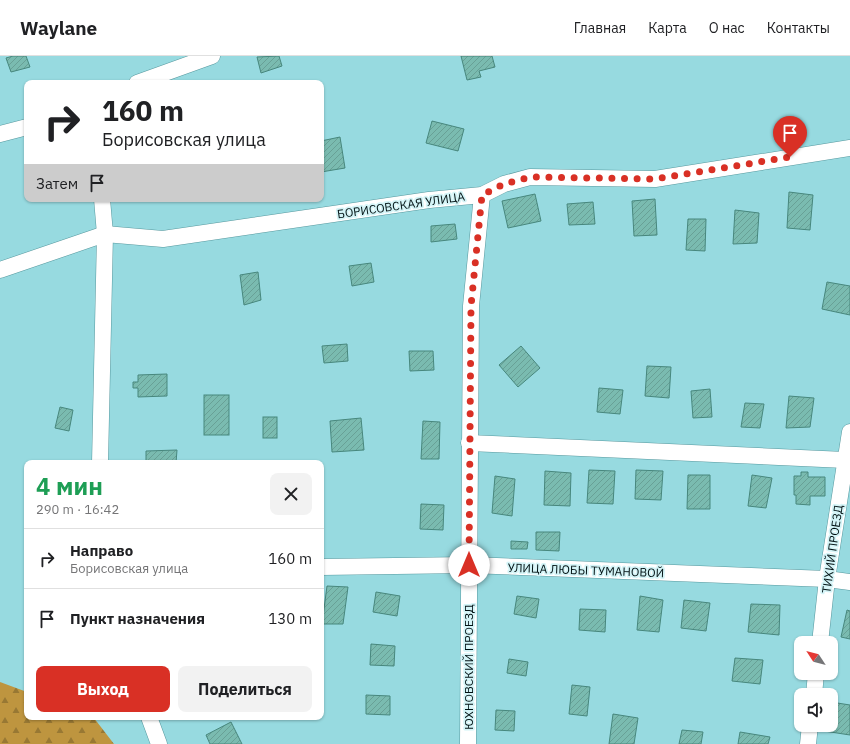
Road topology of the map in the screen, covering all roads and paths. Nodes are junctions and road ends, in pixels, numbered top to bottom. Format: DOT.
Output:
graph roads {
  1 [pos="212,56"];
  2 [pos="145,80"];
  3 [pos="24,128"];
  4 [pos="0,134"];
  5 [pos="850,148"];
  6 [pos="482,195"];
  7 [pos="102,202"];
  8 [pos="105,234"];
  9 [pos="0,270"];
  10 [pos="850,432"];
  11 [pos="469,444"];
  12 [pos="100,460"];
  13 [pos="845,460"];
  14 [pos="469,565"];
  15 [pos="324,567"];
  16 [pos="827,579"];
  17 [pos="850,582"];
  18 [pos="821,636"];
  19 [pos="150,720"];
  20 [pos="809,732"];
  21 [pos="159,744"];
  22 [pos="468,744"];
  23 [pos="808,744"];
  1 -- 2 [label="street"];
  3 -- 4 [label="street"];
  5 -- 6 [label="street, БОРИСОВСКАЯ УЛИЦА"];
  6 -- 8 [label="street, БОРИСОВСКАЯ УЛИЦА"];
  6 -- 11 [label="street, ЮХНОВСКИЙ ПРОЕЗД"];
  7 -- 8 [label="street"];
  8 -- 9 [label="street"];
  8 -- 12 [label="street"];
  10 -- 13 [label="street, ТИХИЙ ПРОЕЗД"];
  11 -- 13 [label="street"];
  11 -- 14 [label="street, ЮХНОВСКИЙ ПРОЕЗД"];
  13 -- 16 [label="street, ТИХИЙ ПРОЕЗД"];
  14 -- 15 [label="street, УЛИЦА ЛЮБЫ ТУМАНОВОЙ"];
  14 -- 16 [label="street, УЛИЦА ЛЮБЫ ТУМАНОВОЙ"];
  14 -- 22 [label="street, ЮХНОВСКИЙ ПРОЕЗД"];
  16 -- 17 [label="street, УЛИЦА ЛЮБЫ ТУМАНОВОЙ"];
  16 -- 18 [label="street, ТИХИЙ ПРОЕЗД"];
  19 -- 21 [label="street"];
  20 -- 23 [label="street"];
}
